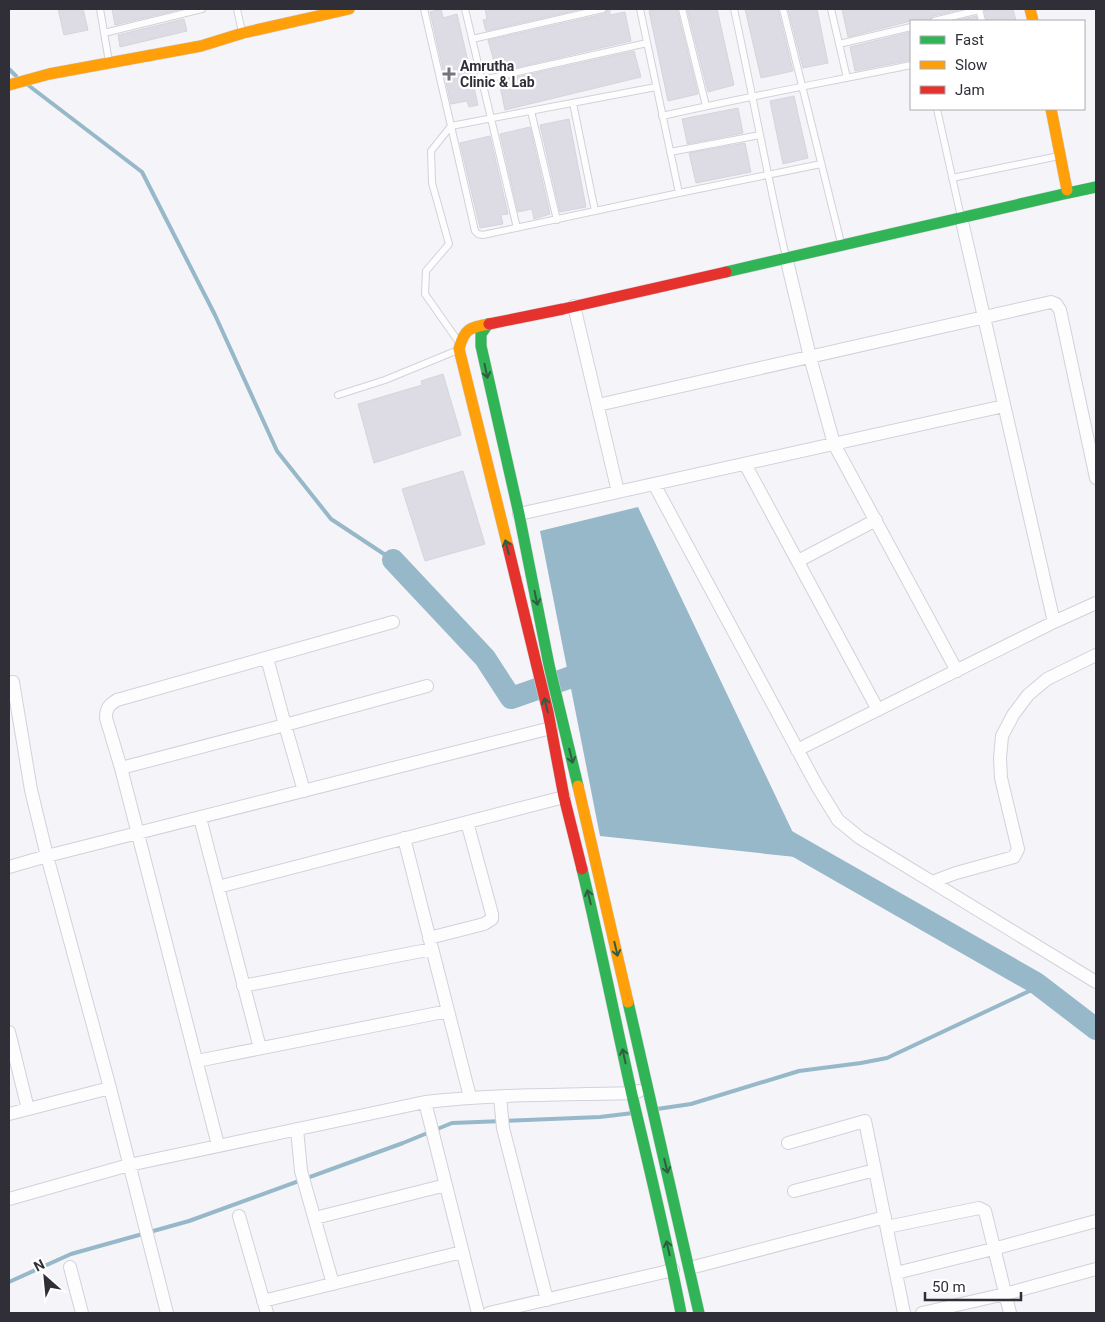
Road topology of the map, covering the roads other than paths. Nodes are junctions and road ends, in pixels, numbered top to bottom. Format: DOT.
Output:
graph roads {
  1 [pos="100,9"];
  2 [pos="202,9"];
  3 [pos="237,9"];
  4 [pos="349,9"];
  5 [pos="424,9"];
  6 [pos="465,9"];
  7 [pos="603,9"];
  8 [pos="640,9"];
  9 [pos="682,9"];
  10 [pos="734,9"];
  11 [pos="783,9"];
  12 [pos="831,9"];
  13 [pos="979,9"];
  14 [pos="938,20"];
  15 [pos="910,27"];
  16 [pos="104,33"];
  17 [pos="242,34"];
  18 [pos="472,39"];
  19 [pos="647,43"];
  20 [pos="840,44"];
  21 [pos="110,64"];
  22 [pos="910,65"];
  23 [pos="847,78"];
  24 [pos="482,80"];
  25 [pos="9,85"];
  26 [pos="656,87"];
  27 [pos="803,88"];
  28 [pos="753,96"];
  29 [pos="573,103"];
  30 [pos="706,106"];
  31 [pos="936,110"];
  32 [pos="1051,110"];
  33 [pos="531,111"];
  34 [pos="662,116"];
  35 [pos="491,119"];
  36 [pos="451,126"];
  37 [pos="760,135"];
  38 [pos="670,152"];
  39 [pos="1061,155"];
  40 [pos="821,164"];
  41 [pos="767,175"];
  42 [pos="952,178"];
  43 [pos="1096,187"];
  44 [pos="679,193"];
  45 [pos="1068,193"];
  46 [pos="595,211"];
  47 [pos="961,217"];
  48 [pos="557,220"];
  49 [pos="517,228"];
  50 [pos="841,245"];
  51 [pos="786,257"];
  52 [pos="574,306"];
  53 [pos="984,317"];
  54 [pos="488,324"];
  55 [pos="460,347"];
  56 [pos="810,357"];
  57 [pos="338,395"];
  58 [pos="598,405"];
  59 [pos="1004,406"];
  60 [pos="834,444"];
  61 [pos="746,464"];
  62 [pos="1096,478"];
  63 [pos="654,484"];
  64 [pos="618,492"];
  65 [pos="519,514"];
  66 [pos="876,520"];
  67 [pos="798,560"];
  68 [pos="1096,603"];
  69 [pos="393,622"];
  70 [pos="1054,622"];
  71 [pos="1096,655"];
  72 [pos="267,658"];
  73 [pos="957,671"];
  74 [pos="13,682"];
  75 [pos="427,686"];
  76 [pos="878,710"];
  77 [pos="285,725"];
  78 [pos="551,728"];
  79 [pos="797,750"];
  80 [pos="121,768"];
  81 [pos="304,791"];
  82 [pos="564,797"];
  83 [pos="200,818"];
  84 [pos="467,822"];
  85 [pos="138,833"];
  86 [pos="404,838"];
  87 [pos="47,856"];
  88 [pos="9,867"];
  89 [pos="932,882"];
  90 [pos="218,887"];
  91 [pos="430,943"];
  92 [pos="1096,982"];
  93 [pos="244,986"];
  94 [pos="448,1011"];
  95 [pos="10,1040"];
  96 [pos="260,1048"];
  97 [pos="196,1061"];
  98 [pos="110,1088"];
  99 [pos="649,1095"];
  100 [pos="470,1097"];
  101 [pos="500,1097"];
  102 [pos="633,1098"];
  103 [pos="425,1102"];
  104 [pos="28,1109"];
  105 [pos="9,1114"];
  106 [pos="297,1129"];
  107 [pos="788,1143"];
  108 [pos="218,1145"];
  109 [pos="129,1165"];
  110 [pos="875,1170"];
  111 [pos="446,1185"];
  112 [pos="794,1191"];
  113 [pos="9,1199"];
  114 [pos="239,1216"];
  115 [pos="315,1218"];
  116 [pos="1096,1221"];
  117 [pos="886,1222"];
  118 [pos="993,1249"];
  119 [pos="462,1252"];
  120 [pos="70,1267"];
  121 [pos="690,1268"];
  122 [pos="1096,1269"];
  123 [pos="674,1270"];
  124 [pos="896,1273"];
  125 [pos="333,1284"];
  126 [pos="1005,1294"];
  127 [pos="547,1300"];
  128 [pos="265,1307"];
  129 [pos="82,1313"];
  130 [pos="167,1313"];
  131 [pos="478,1313"];
  132 [pos="489,1313"];
  133 [pos="681,1313"];
  134 [pos="699,1313"];
  135 [pos="904,1313"];
  136 [pos="922,1313"];
  137 [pos="1010,1313"];
  1 -- 16 [label="lane"];
  2 -- 16 [label="lane"];
  3 -- 17 [label="lane"];
  4 -- 17 [label="street"];
  5 -- 36 [label="lane"];
  6 -- 18 [label="lane"];
  7 -- 18 [label="lane"];
  8 -- 19 [label="lane"];
  9 -- 30 [label="lane"];
  10 -- 28 [label="lane"];
  11 -- 27 [label="lane"];
  12 -- 20 [label="lane"];
  13 -- 14 [label="lane"];
  15 -- 20 [label="lane"];
  16 -- 21 [label="lane"];
  17 -- 21 [label="street"];
  18 -- 24 [label="lane"];
  19 -- 24 [label="lane"];
  19 -- 26 [label="lane"];
  20 -- 23 [label="lane"];
  21 -- 25 [label="street"];
  22 -- 23 [label="lane"];
  23 -- 27 [label="lane"];
  24 -- 35 [label="lane"];
  26 -- 29 [label="lane"];
  26 -- 34 [label="lane"];
  27 -- 28 [label="lane"];
  27 -- 40 [label="lane"];
  28 -- 30 [label="lane"];
  28 -- 37 [label="lane"];
  29 -- 33 [label="lane"];
  29 -- 46 [label="lane"];
  30 -- 34 [label="lane"];
  31 -- 42 [label="lane"];
  32 -- 39 [label="street"];
  33 -- 35 [label="lane"];
  33 -- 48 [label="lane"];
  34 -- 38 [label="lane"];
  35 -- 36 [label="lane"];
  35 -- 49 [label="lane"];
  36 -- 49 [label="lane"];
  36 -- 55 [label="lane"];
  37 -- 38 [label="lane"];
  37 -- 41 [label="lane"];
  38 -- 44 [label="lane"];
  39 -- 42 [label="lane"];
  39 -- 45 [label="street"];
  40 -- 41 [label="lane"];
  40 -- 50 [label="lane"];
  41 -- 44 [label="lane"];
  41 -- 51 [label="lane"];
  42 -- 47 [label="lane"];
  43 -- 45 [label="street"];
  44 -- 46 [label="lane"];
  45 -- 47 [label="street"];
  46 -- 48 [label="lane"];
  47 -- 50 [label="street"];
  47 -- 53 [label="street"];
  48 -- 49 [label="lane"];
  50 -- 51 [label="street"];
  51 -- 52 [label="street"];
  51 -- 56 [label="street"];
  52 -- 54 [label="street"];
  52 -- 58 [label="street"];
  53 -- 56 [label="street"];
  53 -- 59 [label="street"];
  53 -- 62 [label="street"];
  54 -- 55 [label="street"];
  54 -- 65 [label="street, one-way"];
  55 -- 57 [label="lane"];
  78 -- 55 [label="street, one-way"];
  56 -- 58 [label="street"];
  56 -- 60 [label="street"];
  58 -- 64 [label="street"];
  59 -- 60 [label="street"];
  59 -- 70 [label="street"];
  60 -- 61 [label="street"];
  60 -- 66 [label="street"];
  61 -- 63 [label="street"];
  61 -- 67 [label="street"];
  63 -- 64 [label="street"];
  63 -- 79 [label="street"];
  64 -- 65 [label="street"];
  65 -- 99 [label="street, one-way"];
  66 -- 67 [label="street"];
  66 -- 73 [label="street"];
  67 -- 76 [label="street"];
  68 -- 70 [label="street"];
  69 -- 72 [label="street"];
  70 -- 73 [label="street"];
  71 -- 89 [label="street"];
  72 -- 77 [label="street"];
  72 -- 80 [label="street"];
  73 -- 76 [label="street"];
  74 -- 87 [label="street"];
  75 -- 77 [label="street"];
  76 -- 79 [label="street"];
  77 -- 80 [label="street"];
  77 -- 81 [label="street"];
  78 -- 81 [label="street"];
  78 -- 82 [label="street"];
  79 -- 89 [label="street"];
  80 -- 85 [label="street"];
  81 -- 83 [label="street"];
  82 -- 84 [label="street"];
  102 -- 82 [label="street, one-way"];
  83 -- 85 [label="street"];
  83 -- 90 [label="street"];
  84 -- 86 [label="street"];
  84 -- 91 [label="street"];
  85 -- 87 [label="street"];
  85 -- 97 [label="street"];
  86 -- 90 [label="street"];
  86 -- 91 [label="street"];
  87 -- 88 [label="street"];
  87 -- 98 [label="street"];
  89 -- 92 [label="street"];
  90 -- 93 [label="street"];
  91 -- 93 [label="street"];
  91 -- 94 [label="street"];
  93 -- 96 [label="street"];
  94 -- 96 [label="street"];
  94 -- 100 [label="street"];
  95 -- 104 [label="street"];
  96 -- 97 [label="street"];
  97 -- 108 [label="street"];
  98 -- 104 [label="street"];
  98 -- 109 [label="street"];
  99 -- 102 [label="street"];
  99 -- 121 [label="street, one-way"];
  100 -- 101 [label="street"];
  100 -- 103 [label="street"];
  101 -- 102 [label="street"];
  101 -- 127 [label="street"];
  123 -- 102 [label="street, one-way"];
  103 -- 106 [label="street"];
  103 -- 111 [label="street"];
  104 -- 105 [label="street"];
  106 -- 108 [label="street"];
  106 -- 115 [label="street"];
  107 -- 110 [label="street"];
  108 -- 109 [label="street"];
  109 -- 113 [label="street"];
  109 -- 130 [label="street"];
  110 -- 112 [label="street"];
  110 -- 117 [label="street"];
  111 -- 115 [label="street"];
  111 -- 119 [label="street"];
  114 -- 128 [label="street"];
  115 -- 125 [label="street"];
  116 -- 118 [label="street"];
  117 -- 118 [label="street"];
  117 -- 121 [label="street"];
  117 -- 124 [label="street"];
  118 -- 124 [label="street"];
  118 -- 126 [label="street"];
  119 -- 125 [label="street"];
  119 -- 131 [label="street"];
  120 -- 129 [label="street"];
  121 -- 134 [label="street"];
  122 -- 126 [label="street"];
  123 -- 127 [label="street"];
  123 -- 133 [label="street"];
  124 -- 135 [label="street"];
  125 -- 128 [label="street"];
  126 -- 136 [label="street"];
  126 -- 137 [label="street"];
  127 -- 132 [label="street"];
}
